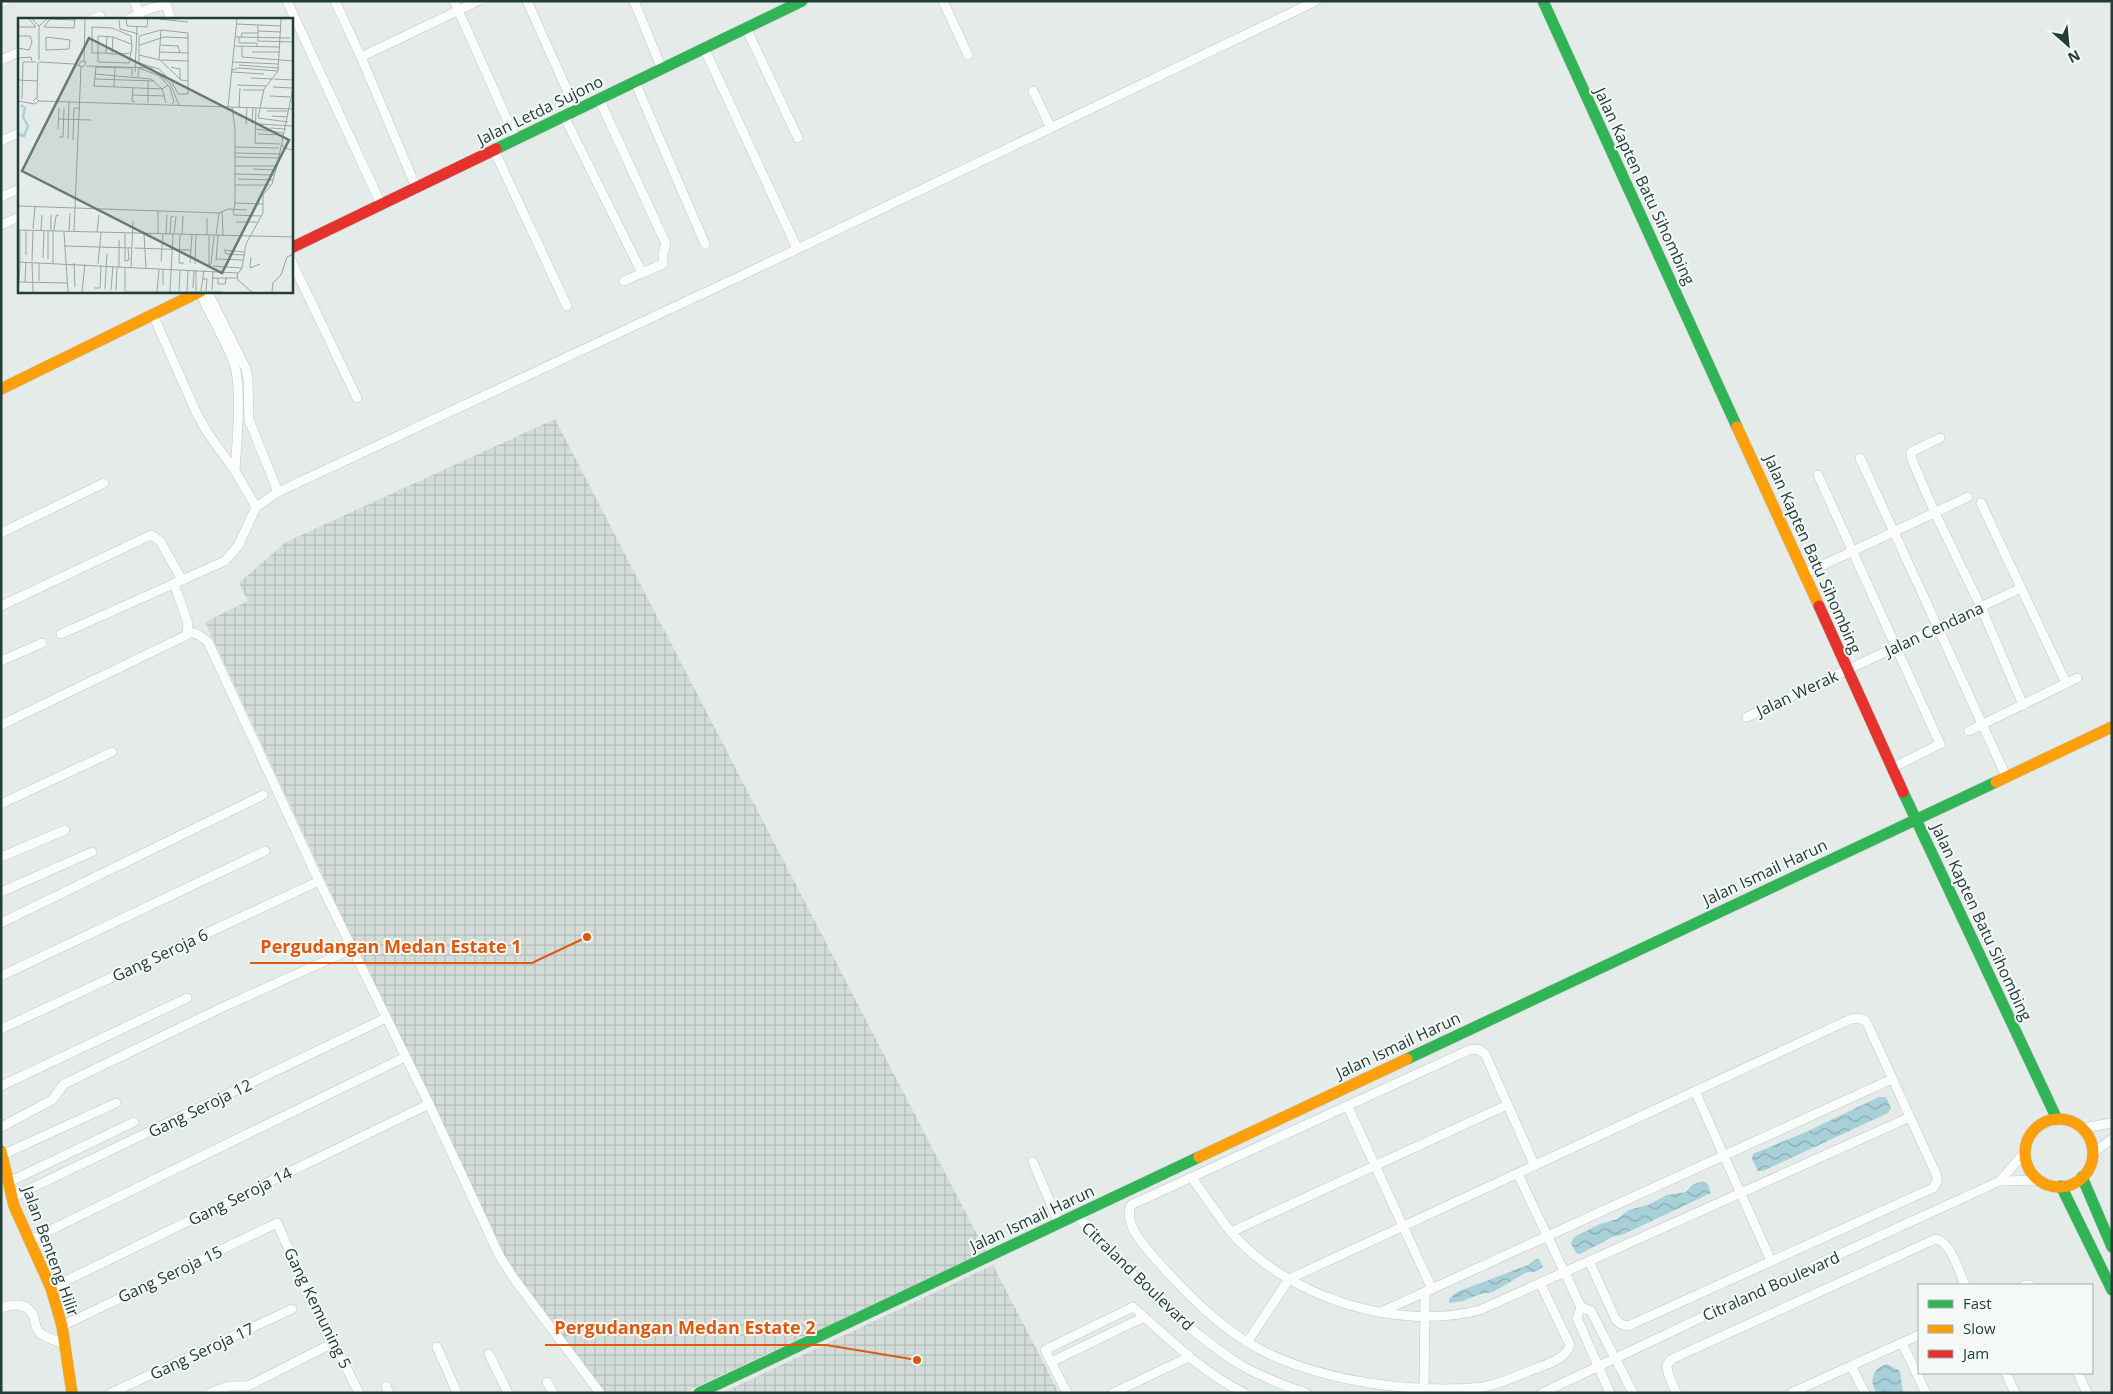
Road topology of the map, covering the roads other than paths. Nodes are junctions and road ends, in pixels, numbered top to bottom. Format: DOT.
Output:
graph roads {
  1 [pos="5,1"];
  2 [pos="134,1"];
  3 [pos="287,1"];
  4 [pos="335,1"];
  5 [pos="454,1"];
  6 [pos="478,1"];
  7 [pos="527,1"];
  8 [pos="634,1"];
  9 [pos="802,1"];
  10 [pos="943,1"];
  11 [pos="1316,1"];
  12 [pos="1543,1"];
  13 [pos="1,3"];
  14 [pos="458,11"];
  15 [pos="140,14"];
  16 [pos="131,18"];
  17 [pos="171,18"];
  18 [pos="746,28"];
  19 [pos="704,48"];
  20 [pos="18,52"];
  21 [pos="968,55"];
  22 [pos="361,57"];
  23 [pos="1,60"];
  24 [pos="662,69"];
  25 [pos="635,82"];
  26 [pos="1033,91"];
  27 [pos="599,99"];
  28 [pos="576,110"];
  29 [pos="564,116"];
  30 [pos="1052,128"];
  31 [pos="18,134"];
  32 [pos="798,138"];
  33 [pos="516,139"];
  34 [pos="1,141"];
  35 [pos="494,150"];
  36 [pos="416,187"];
  37 [pos="18,189"];
  38 [pos="1,197"];
  39 [pos="381,204"];
  40 [pos="18,217"];
  41 [pos="1,225"];
  42 [pos="705,244"];
  43 [pos="292,248"];
  44 [pos="797,248"];
  45 [pos="292,262"];
  46 [pos="642,273"];
  47 [pos="624,281"];
  48 [pos="200,293"];
  49 [pos="567,306"];
  50 [pos="153,315"];
  51 [pos="1,389"];
  52 [pos="357,398"];
  53 [pos="1940,438"];
  54 [pos="1860,458"];
  55 [pos="235,471"];
  56 [pos="1818,475"];
  57 [pos="104,483"];
  58 [pos="278,492"];
  59 [pos="1968,497"];
  60 [pos="1981,503"];
  61 [pos="256,507"];
  62 [pos="1935,513"];
  63 [pos="1894,532"];
  64 [pos="1,533"];
  65 [pos="1852,551"];
  66 [pos="1804,574"];
  67 [pos="178,581"];
  68 [pos="2021,588"];
  69 [pos="1,606"];
  70 [pos="1980,606"];
  71 [pos="1937,627"];
  72 [pos="188,631"];
  73 [pos="61,634"];
  74 [pos="42,642"];
  75 [pos="1896,646"];
  76 [pos="1,661"];
  77 [pos="1848,669"];
  78 [pos="2077,678"];
  79 [pos="2066,683"];
  80 [pos="2023,704"];
  81 [pos="1747,717"];
  82 [pos="1,725"];
  83 [pos="1981,725"];
  84 [pos="2112,727"];
  85 [pos="1969,731"];
  86 [pos="112,752"];
  87 [pos="1892,768"];
  88 [pos="2006,776"];
  89 [pos="263,795"];
  90 [pos="1,804"];
  91 [pos="1916,818"];
  92 [pos="65,830"];
  93 [pos="265,851"];
  94 [pos="92,852"];
  95 [pos="1,857"];
  96 [pos="318,881"];
  97 [pos="1,892"];
  98 [pos="1,923"];
  99 [pos="352,949"];
  100 [pos="1,976"];
  101 [pos="187,998"];
  102 [pos="386,1018"];
  103 [pos="1,1029"];
  104 [pos="405,1057"];
  105 [pos="1892,1079"];
  106 [pos="1,1086"];
  107 [pos="1695,1091"];
  108 [pos="116,1103"];
  109 [pos="429,1104"];
  110 [pos="1508,1105"];
  111 [pos="1348,1107"];
  112 [pos="1910,1117"];
  113 [pos="2057,1119"];
  114 [pos="134,1122"];
  115 [pos="2112,1123"];
  116 [pos="1,1127"];
  117 [pos="2082,1128"];
  118 [pos="2112,1139"];
  119 [pos="2025,1152"];
  120 [pos="2,1153"];
  121 [pos="2093,1153"];
  122 [pos="1724,1156"];
  123 [pos="1033,1162"];
  124 [pos="1535,1166"];
  125 [pos="1376,1167"];
  126 [pos="1518,1174"];
  127 [pos="2082,1177"];
  128 [pos="1192,1178"];
  129 [pos="2000,1180"];
  130 [pos="2039,1180"];
  131 [pos="9,1182"];
  132 [pos="2061,1186"];
  133 [pos="1740,1193"];
  134 [pos="13,1197"];
  135 [pos="1076,1215"];
  136 [pos="277,1223"];
  137 [pos="1059,1223"];
  138 [pos="1403,1226"];
  139 [pos="1231,1232"];
  140 [pos="1548,1237"];
  141 [pos="30,1240"];
  142 [pos="2112,1247"];
  143 [pos="1589,1261"];
  144 [pos="1771,1261"];
  145 [pos="1564,1272"];
  146 [pos="1289,1279"];
  147 [pos="1540,1283"];
  148 [pos="1965,1284"];
  149 [pos="51,1288"];
  150 [pos="2112,1290"];
  151 [pos="1428,1291"];
  152 [pos="1581,1307"];
  153 [pos="1,1308"];
  154 [pos="292,1309"];
  155 [pos="1378,1313"];
  156 [pos="1144,1317"];
  157 [pos="1424,1317"];
  158 [pos="62,1326"];
  159 [pos="1918,1335"];
  160 [pos="1248,1341"];
  161 [pos="65,1343"];
  162 [pos="1902,1343"];
  163 [pos="331,1344"];
  164 [pos="438,1347"];
  165 [pos="489,1354"];
  166 [pos="1190,1358"];
  167 [pos="1615,1359"];
  168 [pos="1051,1362"];
  169 [pos="1600,1366"];
  170 [pos="1852,1366"];
  171 [pos="2006,1374"];
  172 [pos="2078,1374"];
  173 [pos="547,1382"];
  174 [pos="1424,1391"];
  175 [pos="72,1393"];
  176 [pos="111,1393"];
  177 [pos="210,1393"];
  178 [pos="359,1393"];
  179 [pos="457,1393"];
  180 [pos="508,1393"];
  181 [pos="553,1393"];
  182 [pos="600,1393"];
  183 [pos="699,1393"];
  184 [pos="1067,1393"];
  185 [pos="1113,1393"];
  186 [pos="1244,1393"];
  187 [pos="1306,1393"];
  188 [pos="1542,1393"];
  189 [pos="1610,1393"];
  190 [pos="1633,1393"];
  191 [pos="1676,1393"];
  192 [pos="1791,1393"];
  193 [pos="1864,1393"];
  194 [pos="1926,1393"];
  195 [pos="2015,1393"];
  196 [pos="2087,1393"];
  1 -- 13 [label="street"];
  2 -- 15 [label="street"];
  3 -- 39 [label="street"];
  4 -- 22 [label="street"];
  5 -- 14 [label="street"];
  6 -- 14 [label="street"];
  7 -- 28 [label="street"];
  8 -- 24 [label="street"];
  9 -- 18 [label="main road, Jalan Letda Sujono"];
  10 -- 21 [label="street"];
  11 -- 30 [label="street"];
  12 -- 66 [label="main road, Jalan Kapten Batu Sihombing"];
  14 -- 22 [label="street"];
  14 -- 33 [label="street"];
  15 -- 16 [label="street"];
  15 -- 17 [label="street"];
  18 -- 19 [label="main road, Jalan Letda Sujono"];
  18 -- 32 [label="street"];
  19 -- 24 [label="main road, Jalan Letda Sujono"];
  19 -- 44 [label="street"];
  20 -- 23 [label="street"];
  22 -- 36 [label="street"];
  24 -- 25 [label="main road, Jalan Letda Sujono"];
  25 -- 27 [label="main road, Jalan Letda Sujono"];
  25 -- 42 [label="street"];
  26 -- 30 [label="street"];
  27 -- 28 [label="main road, Jalan Letda Sujono"];
  27 -- 46 [label="street"];
  28 -- 29 [label="main road, Jalan Letda Sujono"];
  29 -- 33 [label="main road, Jalan Letda Sujono"];
  29 -- 46 [label="street"];
  30 -- 44 [label="street"];
  31 -- 34 [label="street"];
  33 -- 35 [label="main road, Jalan Letda Sujono"];
  35 -- 36 [label="main road, Jalan Letda Sujono"];
  35 -- 49 [label="street"];
  36 -- 39 [label="main road, Jalan Letda Sujono"];
  37 -- 38 [label="street"];
  39 -- 43 [label="main road, Jalan Letda Sujono"];
  40 -- 41 [label="street"];
  44 -- 58 [label="street"];
  45 -- 52 [label="street"];
  46 -- 47 [label="street"];
  48 -- 50 [label="main road"];
  48 -- 55 [label="street"];
  48 -- 58 [label="street"];
  50 -- 51 [label="main road"];
  50 -- 55 [label="street"];
  53 -- 62 [label="street"];
  54 -- 63 [label="street"];
  55 -- 61 [label="street"];
  56 -- 65 [label="street"];
  57 -- 64 [label="street"];
  58 -- 61 [label="street"];
  59 -- 62 [label="street"];
  60 -- 68 [label="street"];
  61 -- 67 [label="street"];
  62 -- 63 [label="street"];
  62 -- 70 [label="street"];
  63 -- 65 [label="street"];
  63 -- 71 [label="street"];
  65 -- 66 [label="street"];
  65 -- 75 [label="street"];
  66 -- 77 [label="main road, Jalan Kapten Batu Sihombing"];
  67 -- 69 [label="street"];
  67 -- 72 [label="street"];
  67 -- 73 [label="street"];
  68 -- 70 [label="street, Jalan Cendana"];
  68 -- 79 [label="street"];
  70 -- 71 [label="street, Jalan Cendana"];
  70 -- 80 [label="street"];
  71 -- 75 [label="street, Jalan Cendana"];
  71 -- 83 [label="street"];
  72 -- 82 [label="street"];
  72 -- 96 [label="street"];
  74 -- 76 [label="street"];
  75 -- 77 [label="street, Jalan Cendana"];
  75 -- 87 [label="street"];
  77 -- 81 [label="street, Jalan Werak"];
  77 -- 87 [label="main road, Jalan Kapten Batu Sihombing"];
  78 -- 79 [label="street"];
  79 -- 80 [label="street"];
  80 -- 83 [label="street"];
  83 -- 85 [label="street"];
  83 -- 88 [label="street"];
  84 -- 88 [label="main road, Jalan Ismail Harun"];
  86 -- 90 [label="street"];
  87 -- 91 [label="main road, Jalan Kapten Batu Sihombing"];
  88 -- 91 [label="main road, Jalan Ismail Harun"];
  89 -- 98 [label="street"];
  91 -- 113 [label="main road, Jalan Kapten Batu Sihombing"];
  91 -- 135 [label="main road, Jalan Ismail Harun"];
  92 -- 95 [label="street"];
  93 -- 100 [label="street"];
  94 -- 97 [label="street"];
  96 -- 99 [label="street"];
  96 -- 103 [label="street, Gang Seroja 6"];
  99 -- 102 [label="street"];
  99 -- 116 [label="street"];
  101 -- 106 [label="street"];
  102 -- 104 [label="street"];
  102 -- 134 [label="street, Gang Seroja 12"];
  104 -- 109 [label="street"];
  104 -- 141 [label="street"];
  105 -- 107 [label="street"];
  105 -- 112 [label="street"];
  105 -- 122 [label="street"];
  107 -- 122 [label="street"];
  107 -- 124 [label="street"];
  108 -- 120 [label="street"];
  109 -- 149 [label="street, Gang Seroja 14"];
  109 -- 182 [label="street"];
  110 -- 111 [label="street"];
  110 -- 124 [label="street"];
  110 -- 125 [label="street"];
  111 -- 125 [label="street"];
  111 -- 128 [label="street"];
  112 -- 133 [label="street"];
  112 -- 144 [label="street"];
  113 -- 117 [label="main road"];
  113 -- 119 [label="main road"];
  114 -- 131 [label="street"];
  115 -- 117 [label="street"];
  117 -- 121 [label="main road"];
  118 -- 121 [label="street"];
  119 -- 129 [label="street, Citraland Boulevard"];
  119 -- 130 [label="main road"];
  120 -- 131 [label="main road, Jalan Benteng Hilir"];
  121 -- 127 [label="main road"];
  122 -- 133 [label="street"];
  122 -- 140 [label="street"];
  123 -- 137 [label="street"];
  124 -- 126 [label="street"];
  125 -- 138 [label="street"];
  125 -- 139 [label="street"];
  126 -- 138 [label="street"];
  126 -- 140 [label="street"];
  127 -- 132 [label="main road"];
  127 -- 142 [label="main road"];
  128 -- 139 [label="street"];
  128 -- 160 [label="street"];
  129 -- 130 [label="street, Citraland Boulevard"];
  129 -- 167 [label="street, Citraland Boulevard"];
  130 -- 132 [label="main road"];
  131 -- 134 [label="main road, Jalan Benteng Hilir"];
  132 -- 150 [label="main road"];
  133 -- 143 [label="street"];
  133 -- 144 [label="street"];
  134 -- 141 [label="main road, Jalan Benteng Hilir"];
  135 -- 137 [label="main road, Jalan Ismail Harun"];
  135 -- 187 [label="street, Citraland Boulevard"];
  136 -- 158 [label="street, Gang Seroja 15"];
  136 -- 163 [label="street, Gang Kemuning 5"];
  137 -- 183 [label="main road, Jalan Ismail Harun"];
  138 -- 146 [label="street"];
  138 -- 151 [label="street"];
  139 -- 146 [label="street"];
  140 -- 145 [label="street"];
  140 -- 151 [label="street"];
  141 -- 149 [label="main road, Jalan Benteng Hilir"];
  143 -- 144 [label="street"];
  143 -- 145 [label="street"];
  145 -- 147 [label="street"];
  145 -- 152 [label="street"];
  146 -- 155 [label="street"];
  146 -- 160 [label="street"];
  147 -- 157 [label="street"];
  147 -- 174 [label="street"];
  148 -- 191 [label="street"];
  149 -- 158 [label="main road, Jalan Benteng Hilir"];
  151 -- 155 [label="street"];
  151 -- 157 [label="street"];
  152 -- 167 [label="street"];
  152 -- 169 [label="street"];
  153 -- 161 [label="street"];
  154 -- 176 [label="street, Gang Seroja 17"];
  155 -- 157 [label="street"];
  156 -- 166 [label="street"];
  156 -- 168 [label="street"];
  156 -- 168 [label="street"];
  157 -- 174 [label="street"];
  158 -- 161 [label="main road, Jalan Benteng Hilir"];
  159 -- 162 [label="street"];
  160 -- 174 [label="street"];
  161 -- 175 [label="main road, Jalan Benteng Hilir"];
  162 -- 170 [label="street"];
  162 -- 194 [label="street"];
  163 -- 177 [label="street"];
  163 -- 178 [label="street, Gang Kemuning 5"];
  164 -- 179 [label="street"];
  165 -- 180 [label="street"];
  166 -- 185 [label="street"];
  166 -- 186 [label="street"];
  167 -- 169 [label="street, Citraland Boulevard"];
  167 -- 190 [label="street"];
  168 -- 184 [label="street"];
  169 -- 188 [label="street, Citraland Boulevard"];
  169 -- 189 [label="street"];
  170 -- 192 [label="street"];
  170 -- 193 [label="street"];
  171 -- 195 [label="street"];
  172 -- 196 [label="street"];
  173 -- 181 [label="street"];
}
